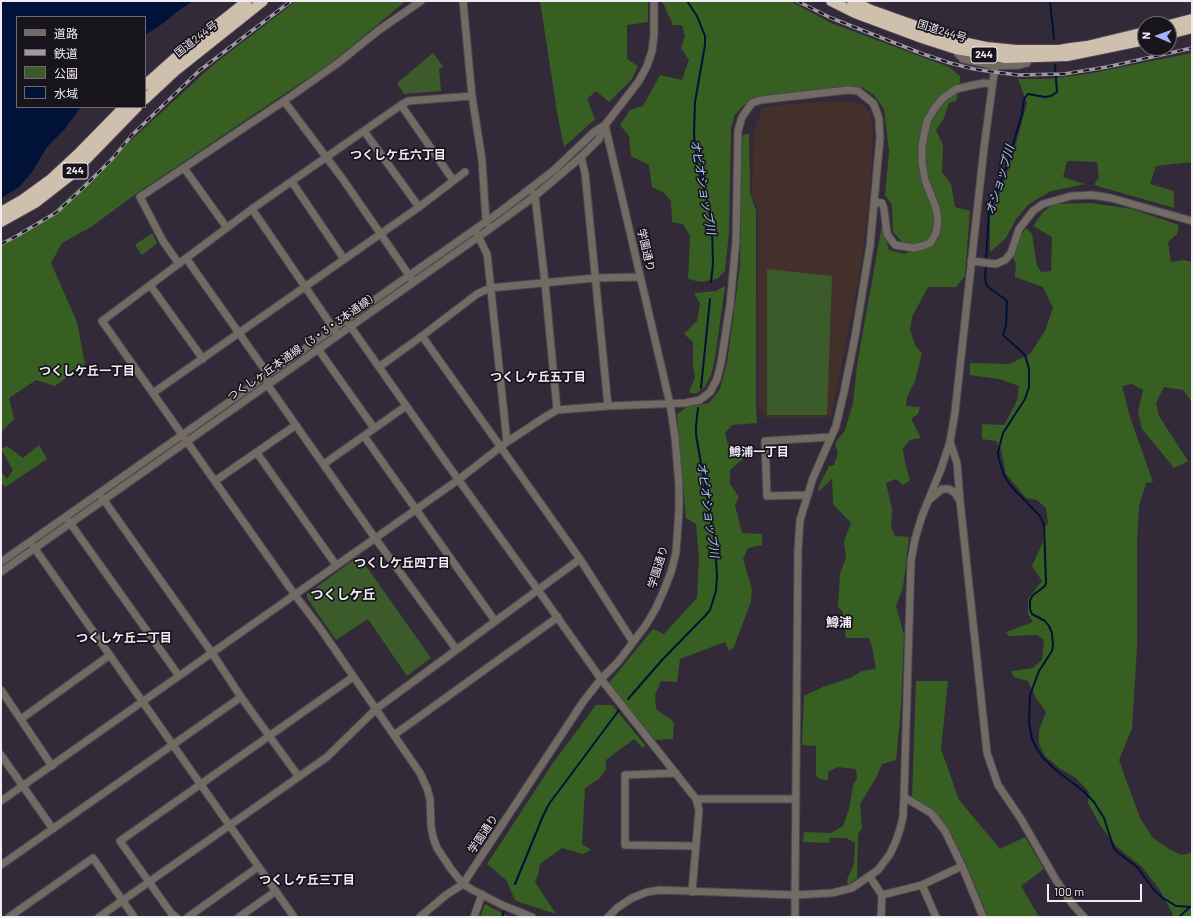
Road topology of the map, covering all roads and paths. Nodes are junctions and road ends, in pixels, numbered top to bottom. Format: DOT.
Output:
graph roads {
  1 [pos="247,1"];
  2 [pos="263,1"];
  3 [pos="421,1"];
  4 [pos="463,1"];
  5 [pos="654,1"];
  6 [pos="852,1"];
  7 [pos="834,2"];
  8 [pos="1192,19"];
  9 [pos="1177,23"];
  10 [pos="1192,28"];
  11 [pos="1177,32"];
  12 [pos="1137,34"];
  13 [pos="1137,42"];
  14 [pos="957,45"];
  15 [pos="1029,54"];
  16 [pos="995,66"];
  17 [pos="992,84"];
  18 [pos="146,85"];
  19 [pos="472,96"];
  20 [pos="146,98"];
  21 [pos="284,101"];
  22 [pos="401,105"];
  23 [pos="123,108"];
  24 [pos="136,108"];
  25 [pos="606,125"];
  26 [pos="364,131"];
  27 [pos="328,157"];
  28 [pos="581,158"];
  29 [pos="184,168"];
  30 [pos="465,172"];
  31 [pos="453,180"];
  32 [pos="292,182"];
  33 [pos="533,193"];
  34 [pos="874,202"];
  35 [pos="418,207"];
  36 [pos="252,210"];
  37 [pos="1,212"];
  38 [pos="486,221"];
  39 [pos="1192,221"];
  40 [pos="1,222"];
  41 [pos="227,228"];
  42 [pos="490,228"];
  43 [pos="474,229"];
  44 [pos="381,233"];
  45 [pos="478,236"];
  46 [pos="186,258"];
  47 [pos="344,259"];
  48 [pos="971,261"];
  49 [pos="179,264"];
  50 [pos="409,275"];
  51 [pos="640,277"];
  52 [pos="595,278"];
  53 [pos="413,281"];
  54 [pos="545,282"];
  55 [pos="150,285"];
  56 [pos="305,286"];
  57 [pos="490,288"];
  58 [pos="346,320"];
  59 [pos="350,326"];
  60 [pos="334,329"];
  61 [pos="239,333"];
  62 [pos="338,335"];
  63 [pos="422,336"];
  64 [pos="318,349"];
  65 [pos="203,359"];
  66 [pos="378,367"];
  67 [pos="267,374"];
  68 [pos="267,384"];
  69 [pos="153,393"];
  70 [pos="670,404"];
  71 [pos="406,406"];
  72 [pos="608,406"];
  73 [pos="557,410"];
  74 [pos="296,425"];
  75 [pos="374,428"];
  76 [pos="183,435"];
  77 [pos="364,436"];
  78 [pos="831,437"];
  79 [pos="187,441"];
  80 [pos="950,442"];
  81 [pos="504,445"];
  82 [pos="257,453"];
  83 [pos="324,464"];
  84 [pos="458,480"];
  85 [pos="215,481"];
  86 [pos="99,493"];
  87 [pos="807,495"];
  88 [pos="104,500"];
  89 [pos="960,501"];
  90 [pos="927,502"];
  91 [pos="416,510"];
  92 [pos="66,516"];
  93 [pos="70,523"];
  94 [pos="375,538"];
  95 [pos="30,542"];
  96 [pos="34,549"];
  97 [pos="580,559"];
  98 [pos="1,562"];
  99 [pos="336,565"];
  100 [pos="1,572"];
  101 [pos="538,590"];
  102 [pos="295,595"];
  103 [pos="558,617"];
  104 [pos="495,621"];
  105 [pos="633,642"];
  106 [pos="456,649"];
  107 [pos="212,653"];
  108 [pos="110,655"];
  109 [pos="179,676"];
  110 [pos="353,677"];
  111 [pos="601,679"];
  112 [pos="1,690"];
  113 [pos="241,696"];
  114 [pos="143,702"];
  115 [pos="376,709"];
  116 [pos="21,719"];
  117 [pos="394,735"];
  118 [pos="269,736"];
  119 [pos="173,745"];
  120 [pos="1,755"];
  121 [pos="52,766"];
  122 [pos="676,773"];
  123 [pos="299,777"];
  124 [pos="200,785"];
  125 [pos="23,786"];
  126 [pos="904,797"];
  127 [pos="696,799"];
  128 [pos="796,799"];
  129 [pos="1,802"];
  130 [pos="229,825"];
  131 [pos="53,829"];
  132 [pos="696,846"];
  133 [pos="1,865"];
  134 [pos="962,866"];
  135 [pos="258,867"];
  136 [pos="870,877"];
  137 [pos="149,882"];
  138 [pos="463,884"];
  139 [pos="922,885"];
  140 [pos="276,891"];
  141 [pos="692,892"];
  142 [pos="482,894"];
  143 [pos="882,894"];
  144 [pos="795,895"];
  145 [pos="123,900"];
  146 [pos="9,917"];
  147 [pos="98,917"];
  148 [pos="134,917"];
  149 [pos="176,917"];
  150 [pos="188,917"];
  151 [pos="239,917"];
  152 [pos="294,917"];
  153 [pos="420,917"];
  154 [pos="474,917"];
  155 [pos="532,917"];
  156 [pos="608,917"];
  157 [pos="795,917"];
  158 [pos="881,917"];
  159 [pos="936,917"];
  160 [pos="982,917"];
  161 [pos="1084,917"];
  1 -- 18 [label="highway, 国道244号"];
  2 -- 20 [label="highway, 国道244号"];
  3 -- 21 [label="street"];
  4 -- 19 [label="street"];
  5 -- 25 [label="street, つくしヶ丘本通線（3・3・3本通線）"];
  6 -- 14 [label="highway, 国道244号 / 244"];
  7 -- 14 [label="highway, 国道244号 / 244"];
  8 -- 9 [label="highway"];
  10 -- 11 [label="highway"];
  12 -- 15 [label="highway, 国道244号 / 244"];
  13 -- 15 [label="highway, 国道244号 / 244"];
  14 -- 15 [label="highway, 国道244号 / 244"];
  14 -- 16 [label="street"];
  15 -- 16 [label="street"];
  16 -- 17 [label="street"];
  17 -- 34 [label="street"];
  17 -- 48 [label="street"];
  19 -- 22 [label="street"];
  19 -- 38 [label="street"];
  21 -- 27 [label="street"];
  21 -- 29 [label="street"];
  22 -- 26 [label="street"];
  22 -- 31 [label="street"];
  23 -- 37 [label="highway, 244"];
  24 -- 40 [label="highway, 244"];
  25 -- 28 [label="street, つくしヶ丘本通線（3・3・3本通線）"];
  25 -- 33 [label="street, つくしヶ丘本通線（3・3・3本通線）"];
  25 -- 51 [label="street, 学園通り"];
  26 -- 27 [label="street"];
  26 -- 35 [label="street"];
  27 -- 32 [label="street"];
  27 -- 44 [label="street"];
  28 -- 33 [label="street, つくしヶ丘本通線（3・3・3本通線）"];
  28 -- 52 [label="street"];
  29 -- 41 [label="street"];
  29 -- 49 [label="street"];
  30 -- 31 [label="street"];
  31 -- 35 [label="street"];
  32 -- 36 [label="street"];
  32 -- 47 [label="street"];
  33 -- 38 [label="street, つくしヶ丘本通線（3・3・3本通線）"];
  33 -- 42 [label="street, つくしヶ丘本通線（3・3・3本通線）"];
  33 -- 54 [label="street"];
  34 -- 70 [label="street"];
  34 -- 78 [label="street"];
  35 -- 44 [label="street"];
  36 -- 41 [label="street"];
  36 -- 56 [label="street"];
  38 -- 42 [label="street"];
  38 -- 43 [label="street, つくしヶ丘本通線（3・3・3本通線）"];
  39 -- 48 [label="street"];
  41 -- 46 [label="street"];
  42 -- 45 [label="street, つくしヶ丘本通線（3・3・3本通線）"];
  43 -- 45 [label="street"];
  43 -- 50 [label="street, つくしヶ丘本通線（3・3・3本通線）"];
  44 -- 47 [label="street"];
  44 -- 50 [label="street"];
  45 -- 53 [label="street, つくしヶ丘本通線（3・3・3本通線）"];
  45 -- 57 [label="street"];
  46 -- 49 [label="street"];
  46 -- 61 [label="street"];
  47 -- 56 [label="street"];
  48 -- 80 [label="street"];
  49 -- 55 [label="street"];
  50 -- 53 [label="street"];
  50 -- 58 [label="street, つくしヶ丘本通線（3・3・3本通線）"];
  51 -- 52 [label="street"];
  51 -- 70 [label="street, 学園通り"];
  52 -- 54 [label="street"];
  52 -- 72 [label="street"];
  53 -- 59 [label="street, つくしヶ丘本通線（3・3・3本通線）"];
  54 -- 57 [label="street"];
  54 -- 73 [label="street"];
  55 -- 65 [label="street"];
  55 -- 69 [label="street"];
  56 -- 60 [label="street"];
  56 -- 61 [label="street"];
  57 -- 63 [label="street"];
  57 -- 81 [label="street"];
  58 -- 59 [label="street"];
  58 -- 60 [label="street, つくしヶ丘本通線（3・3・3本通線）"];
  59 -- 62 [label="street, つくしヶ丘本通線（3・3・3本通線）"];
  59 -- 66 [label="street"];
  60 -- 62 [label="street"];
  60 -- 67 [label="street, つくしヶ丘本通線（3・3・3本通線）"];
  61 -- 65 [label="street"];
  61 -- 67 [label="street"];
  62 -- 64 [label="street, つくしヶ丘本通線（3・3・3本通線）"];
  63 -- 66 [label="street"];
  63 -- 81 [label="street"];
  64 -- 68 [label="street, つくしヶ丘本通線（3・3・3本通線）"];
  64 -- 75 [label="street"];
  65 -- 69 [label="street"];
  66 -- 71 [label="street"];
  67 -- 68 [label="street"];
  67 -- 76 [label="street, つくしヶ丘本通線（3・3・3本通線）"];
  68 -- 74 [label="street"];
  68 -- 79 [label="street, つくしヶ丘本通線（3・3・3本通線）"];
  69 -- 76 [label="street"];
  70 -- 72 [label="street"];
  70 -- 105 [label="street, 学園通り"];
  71 -- 75 [label="street"];
  71 -- 84 [label="street"];
  72 -- 73 [label="street"];
  73 -- 81 [label="street"];
  74 -- 82 [label="street"];
  74 -- 83 [label="street"];
  75 -- 77 [label="street"];
  76 -- 79 [label="street"];
  76 -- 86 [label="street, つくしヶ丘本通線（3・3・3本通線）"];
  77 -- 83 [label="street"];
  77 -- 91 [label="street"];
  78 -- 87 [label="street"];
  78 -- 87 [label="street"];
  79 -- 85 [label="street"];
  79 -- 88 [label="street, つくしヶ丘本通線（3・3・3本通線）"];
  80 -- 89 [label="street"];
  80 -- 90 [label="street"];
  81 -- 84 [label="street"];
  81 -- 97 [label="street"];
  82 -- 85 [label="street"];
  82 -- 99 [label="street"];
  83 -- 94 [label="street"];
  84 -- 91 [label="street"];
  84 -- 101 [label="street"];
  85 -- 102 [label="street"];
  86 -- 88 [label="street"];
  86 -- 92 [label="street, つくしヶ丘本通線（3・3・3本通線）"];
  87 -- 128 [label="street"];
  88 -- 93 [label="street, つくしヶ丘本通線（3・3・3本通線）"];
  88 -- 107 [label="street"];
  89 -- 90 [label="street"];
  89 -- 161 [label="street"];
  90 -- 126 [label="street"];
  91 -- 94 [label="street"];
  91 -- 104 [label="street"];
  92 -- 93 [label="street"];
  92 -- 95 [label="street, つくしヶ丘本通線（3・3・3本通線）"];
  93 -- 96 [label="street, つくしヶ丘本通線（3・3・3本通線）"];
  93 -- 109 [label="street"];
  94 -- 99 [label="street"];
  94 -- 106 [label="street"];
  95 -- 96 [label="street"];
  95 -- 98 [label="street, つくしヶ丘本通線（3・3・3本通線）"];
  96 -- 100 [label="street, つくしヶ丘本通線（3・3・3本通線）"];
  96 -- 108 [label="street"];
  97 -- 101 [label="street"];
  97 -- 105 [label="street"];
  99 -- 102 [label="street"];
  101 -- 103 [label="street"];
  101 -- 104 [label="street"];
  102 -- 107 [label="street"];
  102 -- 110 [label="street"];
  103 -- 111 [label="street"];
  103 -- 117 [label="street"];
  104 -- 106 [label="street"];
  105 -- 111 [label="street, 学園通り"];
  106 -- 115 [label="street"];
  107 -- 109 [label="street"];
  107 -- 113 [label="street"];
  108 -- 114 [label="street"];
  108 -- 116 [label="street"];
  109 -- 114 [label="street"];
  110 -- 115 [label="street"];
  110 -- 118 [label="street"];
  111 -- 122 [label="street"];
  111 -- 138 [label="street, 学園通り"];
  112 -- 116 [label="street"];
  113 -- 118 [label="street"];
  113 -- 119 [label="street"];
  114 -- 119 [label="street"];
  114 -- 121 [label="street"];
  115 -- 117 [label="street"];
  115 -- 123 [label="street"];
  116 -- 121 [label="street"];
  117 -- 138 [label="street"];
  118 -- 123 [label="street"];
  118 -- 124 [label="street"];
  119 -- 124 [label="street"];
  119 -- 131 [label="street"];
  120 -- 125 [label="street"];
  121 -- 125 [label="street"];
  122 -- 127 [label="street"];
  122 -- 132 [label="street"];
  123 -- 130 [label="street"];
  124 -- 130 [label="street"];
  124 -- 137 [label="street"];
  125 -- 129 [label="street"];
  125 -- 131 [label="street"];
  126 -- 134 [label="street"];
  126 -- 136 [label="street"];
  127 -- 128 [label="street"];
  127 -- 132 [label="street"];
  128 -- 144 [label="street"];
  130 -- 135 [label="street"];
  130 -- 137 [label="street"];
  131 -- 133 [label="street"];
  132 -- 141 [label="street"];
  134 -- 139 [label="street"];
  134 -- 160 [label="street"];
  135 -- 140 [label="street"];
  135 -- 150 [label="street"];
  136 -- 143 [label="street"];
  136 -- 144 [label="street"];
  137 -- 145 [label="street"];
  137 -- 149 [label="street"];
  138 -- 142 [label="street"];
  138 -- 153 [label="street, 学園通り"];
  139 -- 143 [label="street"];
  139 -- 159 [label="street"];
  140 -- 151 [label="street"];
  140 -- 152 [label="street"];
  141 -- 144 [label="street"];
  141 -- 156 [label="street"];
  142 -- 154 [label="street"];
  142 -- 155 [label="street"];
  143 -- 158 [label="street"];
  144 -- 157 [label="street"];
  145 -- 146 [label="street"];
  145 -- 147 [label="street"];
  145 -- 148 [label="street"];
}
